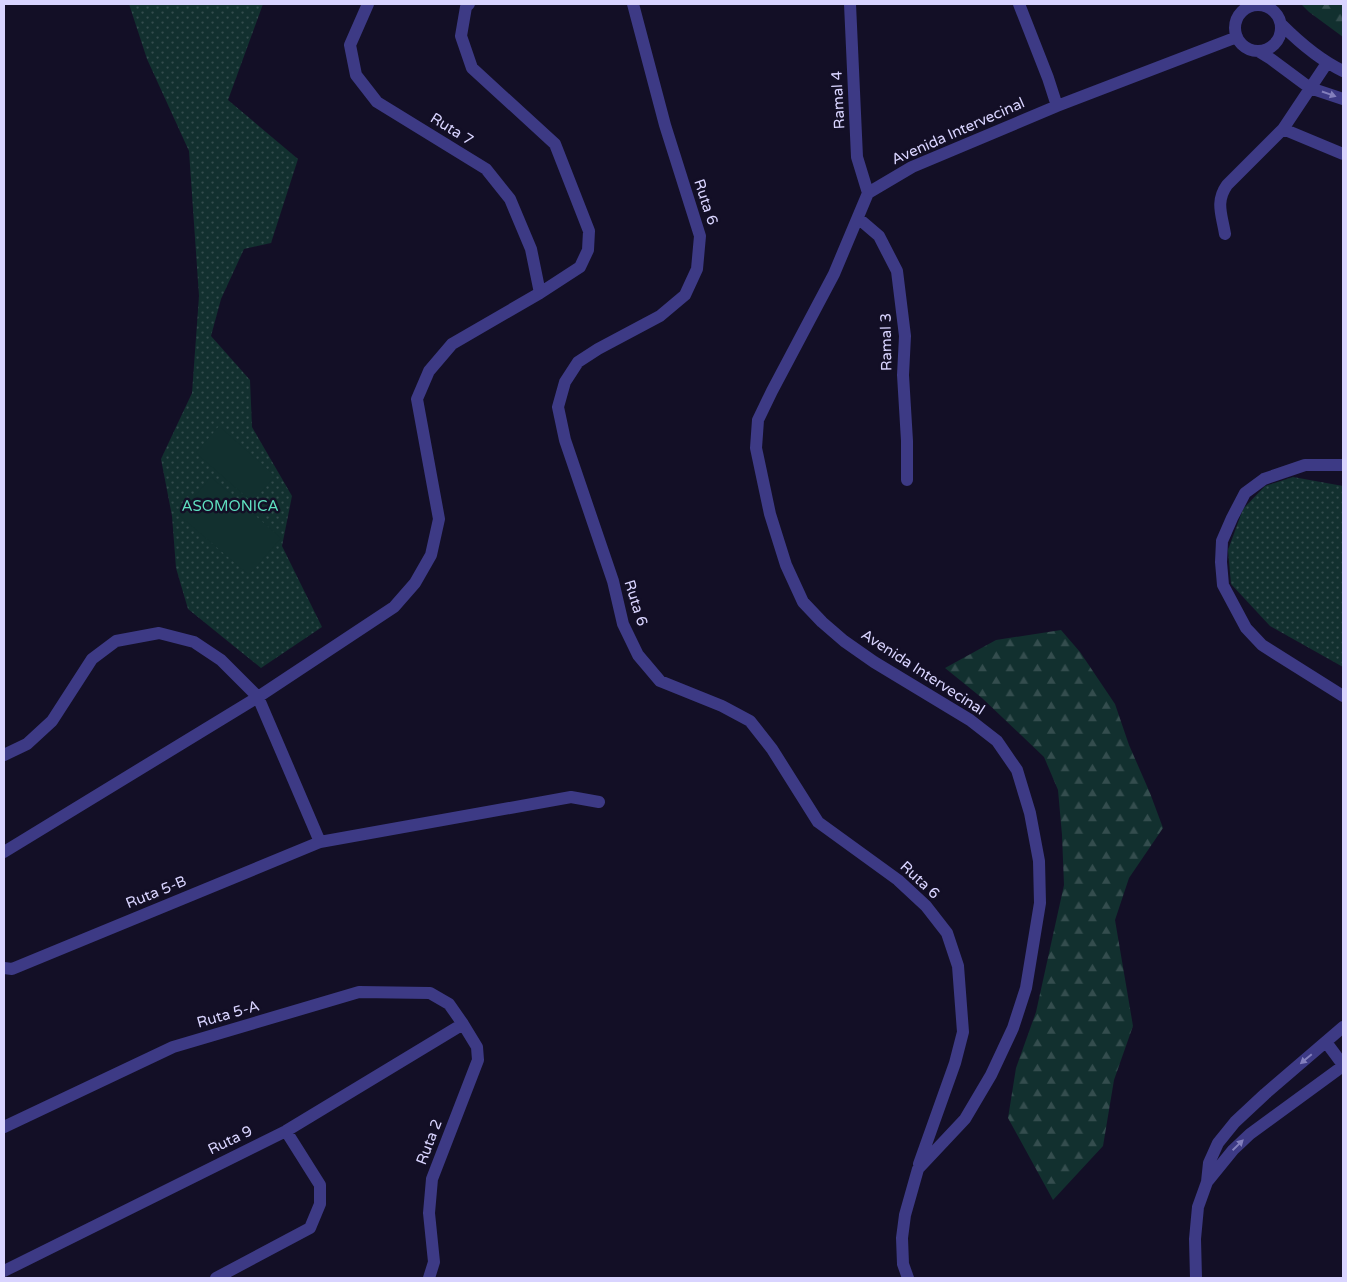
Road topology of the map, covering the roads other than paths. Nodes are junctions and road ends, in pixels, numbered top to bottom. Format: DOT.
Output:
graph roads {
  1 [pos="368,4"];
  2 [pos="469,4"];
  3 [pos="633,4"];
  4 [pos="850,4"];
  5 [pos="1019,4"];
  6 [pos="1239,7"];
  7 [pos="1282,25"];
  8 [pos="1237,37"];
  9 [pos="1258,51"];
  10 [pos="1327,63"];
  11 [pos="1343,71"];
  12 [pos="1310,88"];
  13 [pos="1343,99"];
  14 [pos="1057,106"];
  15 [pos="1283,129"];
  16 [pos="1343,154"];
  17 [pos="868,193"];
  18 [pos="858,218"];
  19 [pos="1225,234"];
  20 [pos="540,293"];
  21 [pos="1343,465"];
  22 [pos="1328,466"];
  23 [pos="1343,472"];
  24 [pos="908,480"];
  25 [pos="1343,696"];
  26 [pos="258,697"];
  27 [pos="4,755"];
  28 [pos="599,802"];
  29 [pos="320,842"];
  30 [pos="4,852"];
  31 [pos="4,968"];
  32 [pos="463,1024"];
  33 [pos="1343,1027"];
  34 [pos="1326,1042"];
  35 [pos="1343,1065"];
  36 [pos="4,1127"];
  37 [pos="286,1130"];
  38 [pos="918,1169"];
  39 [pos="1207,1182"];
  40 [pos="4,1271"];
  41 [pos="216,1278"];
  42 [pos="429,1278"];
  43 [pos="908,1278"];
  44 [pos="1196,1278"];
  1 -- 20 [label="street, Ruta 7"];
  2 -- 20 [label="street"];
  3 -- 38 [label="street, Ruta 6"];
  4 -- 17 [label="street, Ramal 4"];
  5 -- 14 [label="street"];
  6 -- 7 [label="street"];
  6 -- 8 [label="street"];
  7 -- 9 [label="street"];
  7 -- 10 [label="street"];
  8 -- 9 [label="street"];
  8 -- 14 [label="street, Avenida Intervecinal"];
  9 -- 12 [label="street"];
  10 -- 11 [label="street"];
  10 -- 12 [label="street"];
  12 -- 13 [label="street, one-way"];
  12 -- 15 [label="street"];
  14 -- 17 [label="street, Avenida Intervecinal"];
  15 -- 16 [label="street"];
  15 -- 19 [label="street"];
  17 -- 18 [label="street, Avenida Intervecinal"];
  18 -- 24 [label="street, Ramal 3"];
  18 -- 38 [label="street, Avenida Intervecinal"];
  20 -- 26 [label="street"];
  21 -- 22 [label="street"];
  22 -- 23 [label="street"];
  22 -- 25 [label="street"];
  26 -- 27 [label="street"];
  26 -- 29 [label="street"];
  26 -- 30 [label="street"];
  28 -- 29 [label="street, Ruta 5-B"];
  29 -- 31 [label="street, Ruta 5-B"];
  32 -- 36 [label="street, Ruta 5-A"];
  32 -- 37 [label="street, Ruta 9"];
  32 -- 42 [label="street, Ruta 2"];
  33 -- 34 [label="street"];
  34 -- 35 [label="street"];
  34 -- 39 [label="street, one-way"];
  39 -- 35 [label="street, one-way"];
  37 -- 40 [label="street, Ruta 9"];
  37 -- 41 [label="street"];
  38 -- 43 [label="street, Avenida Intervecinal"];
  39 -- 44 [label="street"];
}
